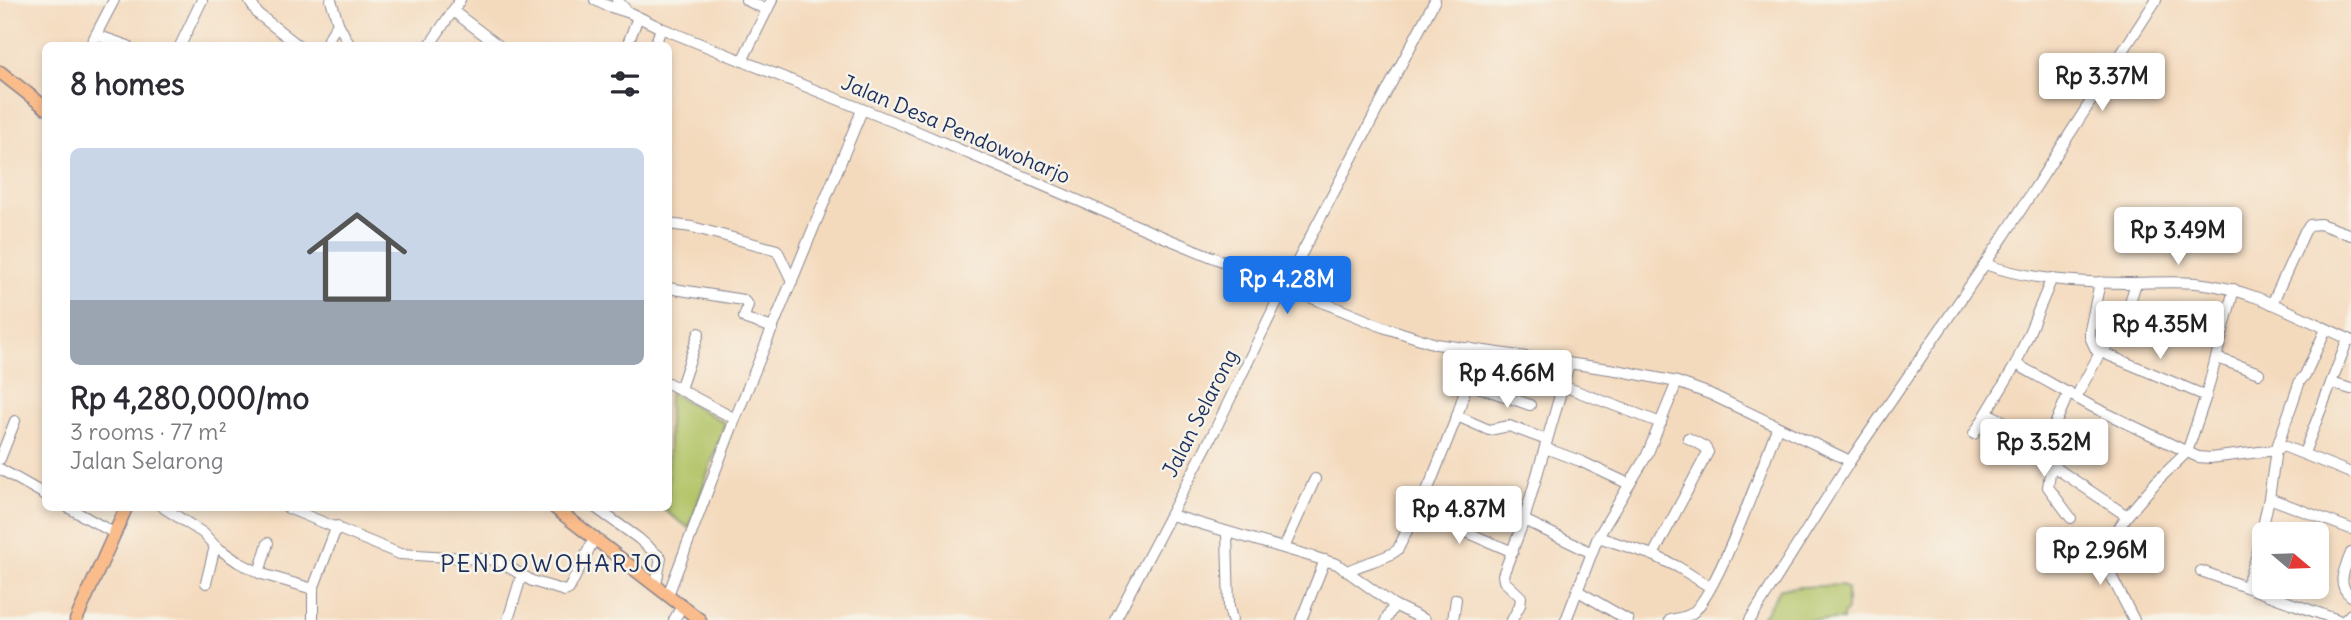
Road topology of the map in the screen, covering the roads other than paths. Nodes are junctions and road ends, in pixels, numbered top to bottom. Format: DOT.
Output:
graph roads {
  1 [pos="114,0"];
  2 [pos="202,0"];
  3 [pos="239,0"];
  4 [pos="331,0"];
  5 [pos="460,0"];
  6 [pos="595,0"];
  7 [pos="746,0"];
  8 [pos="1435,0"];
  9 [pos="2156,0"];
  10 [pos="252,1"];
  11 [pos="618,1"];
  12 [pos="770,5"];
  13 [pos="453,11"];
  14 [pos="633,15"];
  15 [pos="338,23"];
  16 [pos="661,28"];
  17 [pos="96,35"];
  18 [pos="92,42"];
  19 [pos="116,42"];
  20 [pos="182,42"];
  21 [pos="294,42"];
  22 [pos="326,42"];
  23 [pos="348,42"];
  24 [pos="432,42"];
  25 [pos="494,42"];
  26 [pos="628,42"];
  27 [pos="656,42"];
  28 [pos="742,61"];
  29 [pos="0,72"];
  30 [pos="0,81"];
  31 [pos="42,105"];
  32 [pos="862,110"];
  33 [pos="42,113"];
  34 [pos="672,224"];
  35 [pos="2351,235"];
  36 [pos="1984,264"];
  37 [pos="2052,278"];
  38 [pos="792,281"];
  39 [pos="2100,282"];
  40 [pos="2136,283"];
  41 [pos="1284,287"];
  42 [pos="672,289"];
  43 [pos="2234,289"];
  44 [pos="2272,304"];
  45 [pos="773,328"];
  46 [pos="2326,329"];
  47 [pos="699,333"];
  48 [pos="2349,339"];
  49 [pos="1468,348"];
  50 [pos="2101,351"];
  51 [pos="2217,358"];
  52 [pos="2016,363"];
  53 [pos="1569,364"];
  54 [pos="2259,373"];
  55 [pos="1677,382"];
  56 [pos="1467,383"];
  57 [pos="2332,383"];
  58 [pos="672,385"];
  59 [pos="1563,386"];
  60 [pos="680,389"];
  61 [pos="2351,389"];
  62 [pos="2072,394"];
  63 [pos="2206,396"];
  64 [pos="1530,405"];
  65 [pos="1987,413"];
  66 [pos="1457,416"];
  67 [pos="736,419"];
  68 [pos="15,421"];
  69 [pos="1661,423"];
  70 [pos="1777,428"];
  71 [pos="1974,433"];
  72 [pos="1688,438"];
  73 [pos="2047,443"];
  74 [pos="1546,444"];
  75 [pos="2276,450"];
  76 [pos="2187,452"];
  77 [pos="2304,453"];
  78 [pos="0,459"];
  79 [pos="1850,461"];
  80 [pos="2051,466"];
  81 [pos="0,470"];
  82 [pos="2351,473"];
  83 [pos="1315,479"];
  84 [pos="1629,484"];
  85 [pos="42,493"];
  86 [pos="2269,498"];
  87 [pos="74,511"];
  88 [pos="125,511"];
  89 [pos="169,511"];
  90 [pos="299,511"];
  91 [pos="559,511"];
  92 [pos="600,511"];
  93 [pos="1417,511"];
  94 [pos="1171,514"];
  95 [pos="2127,516"];
  96 [pos="2071,518"];
  97 [pos="1524,520"];
  98 [pos="337,526"];
  99 [pos="2351,529"];
  100 [pos="114,533"];
  101 [pos="1227,533"];
  102 [pos="595,537"];
  103 [pos="1598,537"];
  104 [pos="268,543"];
  105 [pos="215,546"];
  106 [pos="1284,548"];
  107 [pos="1513,552"];
  108 [pos="1592,553"];
  109 [pos="2351,553"];
  110 [pos="1653,555"];
  111 [pos="1325,560"];
  112 [pos="1348,571"];
  113 [pos="2201,571"];
  114 [pos="259,573"];
  115 [pos="522,574"];
  116 [pos="206,583"];
  117 [pos="656,585"];
  118 [pos="1710,587"];
  119 [pos="2246,587"];
  120 [pos="313,589"];
  121 [pos="1578,591"];
  122 [pos="668,595"];
  123 [pos="2351,596"];
  124 [pos="1456,599"];
  125 [pos="1394,605"];
  126 [pos="682,606"];
  127 [pos="2351,614"];
  128 [pos="76,620"];
  129 [pos="313,620"];
  130 [pos="508,620"];
  131 [pos="674,620"];
  132 [pos="700,620"];
  133 [pos="1115,620"];
  134 [pos="1232,620"];
  135 [pos="1301,620"];
  136 [pos="1386,620"];
  137 [pos="1425,620"];
  138 [pos="1452,620"];
  139 [pos="1512,620"];
  140 [pos="1566,620"];
  141 [pos="1628,620"];
  142 [pos="1670,620"];
  143 [pos="1750,620"];
  144 [pos="2134,620"];
  145 [pos="2338,620"];
  146 [pos="2344,620"];
  1 -- 17 [label="street"];
  2 -- 20 [label="street"];
  3 -- 10 [label="street"];
  4 -- 15 [label="street"];
  5 -- 13 [label="street"];
  6 -- 14 [label="street"];
  7 -- 12 [label="street"];
  8 -- 41 [label="street, Jalan Selarong"];
  9 -- 36 [label="street"];
  10 -- 21 [label="street"];
  11 -- 14 [label="street, Jalan Desa Pendowoharjo"];
  12 -- 28 [label="street"];
  13 -- 24 [label="street"];
  13 -- 25 [label="street"];
  14 -- 16 [label="street, Jalan Desa Pendowoharjo"];
  14 -- 26 [label="street"];
  15 -- 22 [label="street"];
  15 -- 23 [label="street"];
  16 -- 27 [label="street"];
  16 -- 28 [label="street, Jalan Desa Pendowoharjo"];
  17 -- 18 [label="street"];
  17 -- 19 [label="street"];
  28 -- 32 [label="street, Jalan Desa Pendowoharjo"];
  29 -- 31 [label="main road"];
  30 -- 33 [label="main road"];
  32 -- 38 [label="street"];
  32 -- 41 [label="street, Jalan Desa Pendowoharjo"];
  34 -- 38 [label="street"];
  35 -- 44 [label="street"];
  36 -- 37 [label="street"];
  36 -- 79 [label="street"];
  37 -- 39 [label="street"];
  37 -- 52 [label="street"];
  38 -- 45 [label="street"];
  39 -- 40 [label="street"];
  39 -- 50 [label="street"];
  40 -- 43 [label="street"];
  40 -- 50 [label="street"];
  41 -- 49 [label="street, Jalan Desa Pendowoharjo"];
  41 -- 94 [label="street, Jalan Selarong"];
  42 -- 45 [label="street"];
  43 -- 44 [label="street"];
  43 -- 51 [label="street"];
  44 -- 46 [label="street"];
  45 -- 67 [label="street"];
  46 -- 48 [label="street"];
  46 -- 75 [label="street"];
  47 -- 60 [label="street"];
  48 -- 57 [label="street"];
  49 -- 53 [label="street, Jalan Desa Pendowoharjo"];
  49 -- 56 [label="street"];
  50 -- 62 [label="street"];
  50 -- 63 [label="street"];
  51 -- 54 [label="street"];
  51 -- 63 [label="street"];
  52 -- 62 [label="street"];
  52 -- 65 [label="street"];
  53 -- 55 [label="street, Jalan Desa Pendowoharjo"];
  53 -- 59 [label="street"];
  55 -- 69 [label="street"];
  55 -- 70 [label="street, Jalan Desa Pendowoharjo"];
  56 -- 64 [label="street"];
  56 -- 66 [label="street"];
  57 -- 61 [label="street"];
  57 -- 77 [label="street"];
  58 -- 60 [label="street"];
  59 -- 69 [label="street"];
  59 -- 74 [label="street"];
  60 -- 67 [label="street"];
  62 -- 73 [label="street"];
  62 -- 76 [label="street"];
  63 -- 76 [label="street"];
  65 -- 71 [label="street"];
  65 -- 73 [label="street"];
  66 -- 74 [label="street"];
  66 -- 93 [label="street"];
  67 -- 122 [label="street"];
  68 -- 78 [label="street"];
  69 -- 84 [label="street"];
  70 -- 79 [label="street, Jalan Desa Pendowoharjo"];
  70 -- 118 [label="street"];
  72 -- 110 [label="street"];
  73 -- 80 [label="street"];
  74 -- 84 [label="street"];
  74 -- 97 [label="street"];
  75 -- 76 [label="street"];
  75 -- 77 [label="street"];
  75 -- 86 [label="street"];
  76 -- 95 [label="street"];
  77 -- 82 [label="street"];
  79 -- 143 [label="street"];
  80 -- 95 [label="street"];
  80 -- 96 [label="street"];
  81 -- 85 [label="street"];
  83 -- 106 [label="street"];
  84 -- 103 [label="street"];
  86 -- 99 [label="street"];
  86 -- 119 [label="street"];
  87 -- 100 [label="street"];
  88 -- 100 [label="main road"];
  89 -- 105 [label="street"];
  90 -- 98 [label="street"];
  91 -- 102 [label="main road"];
  92 -- 117 [label="street"];
  93 -- 107 [label="street"];
  93 -- 112 [label="street"];
  94 -- 101 [label="street"];
  94 -- 133 [label="street, Jalan Selarong"];
  95 -- 144 [label="street"];
  97 -- 107 [label="street"];
  97 -- 108 [label="street"];
  98 -- 115 [label="street"];
  98 -- 120 [label="street"];
  100 -- 128 [label="main road"];
  101 -- 106 [label="street"];
  101 -- 134 [label="street"];
  102 -- 115 [label="street"];
  102 -- 117 [label="main road"];
  103 -- 108 [label="street"];
  103 -- 110 [label="street"];
  104 -- 114 [label="street"];
  105 -- 114 [label="street"];
  105 -- 116 [label="street"];
  106 -- 111 [label="street"];
  107 -- 139 [label="street"];
  108 -- 121 [label="street"];
  109 -- 123 [label="street"];
  110 -- 118 [label="street"];
  111 -- 112 [label="street"];
  111 -- 135 [label="street"];
  112 -- 125 [label="street"];
  113 -- 119 [label="street"];
  114 -- 120 [label="street"];
  115 -- 130 [label="street"];
  117 -- 122 [label="main road"];
  118 -- 142 [label="street"];
  119 -- 145 [label="street"];
  120 -- 129 [label="street"];
  121 -- 140 [label="street"];
  121 -- 141 [label="street"];
  122 -- 126 [label="main road"];
  124 -- 138 [label="street"];
  125 -- 136 [label="street"];
  125 -- 137 [label="street"];
  126 -- 131 [label="street"];
  126 -- 132 [label="main road"];
  127 -- 146 [label="street"];
}
